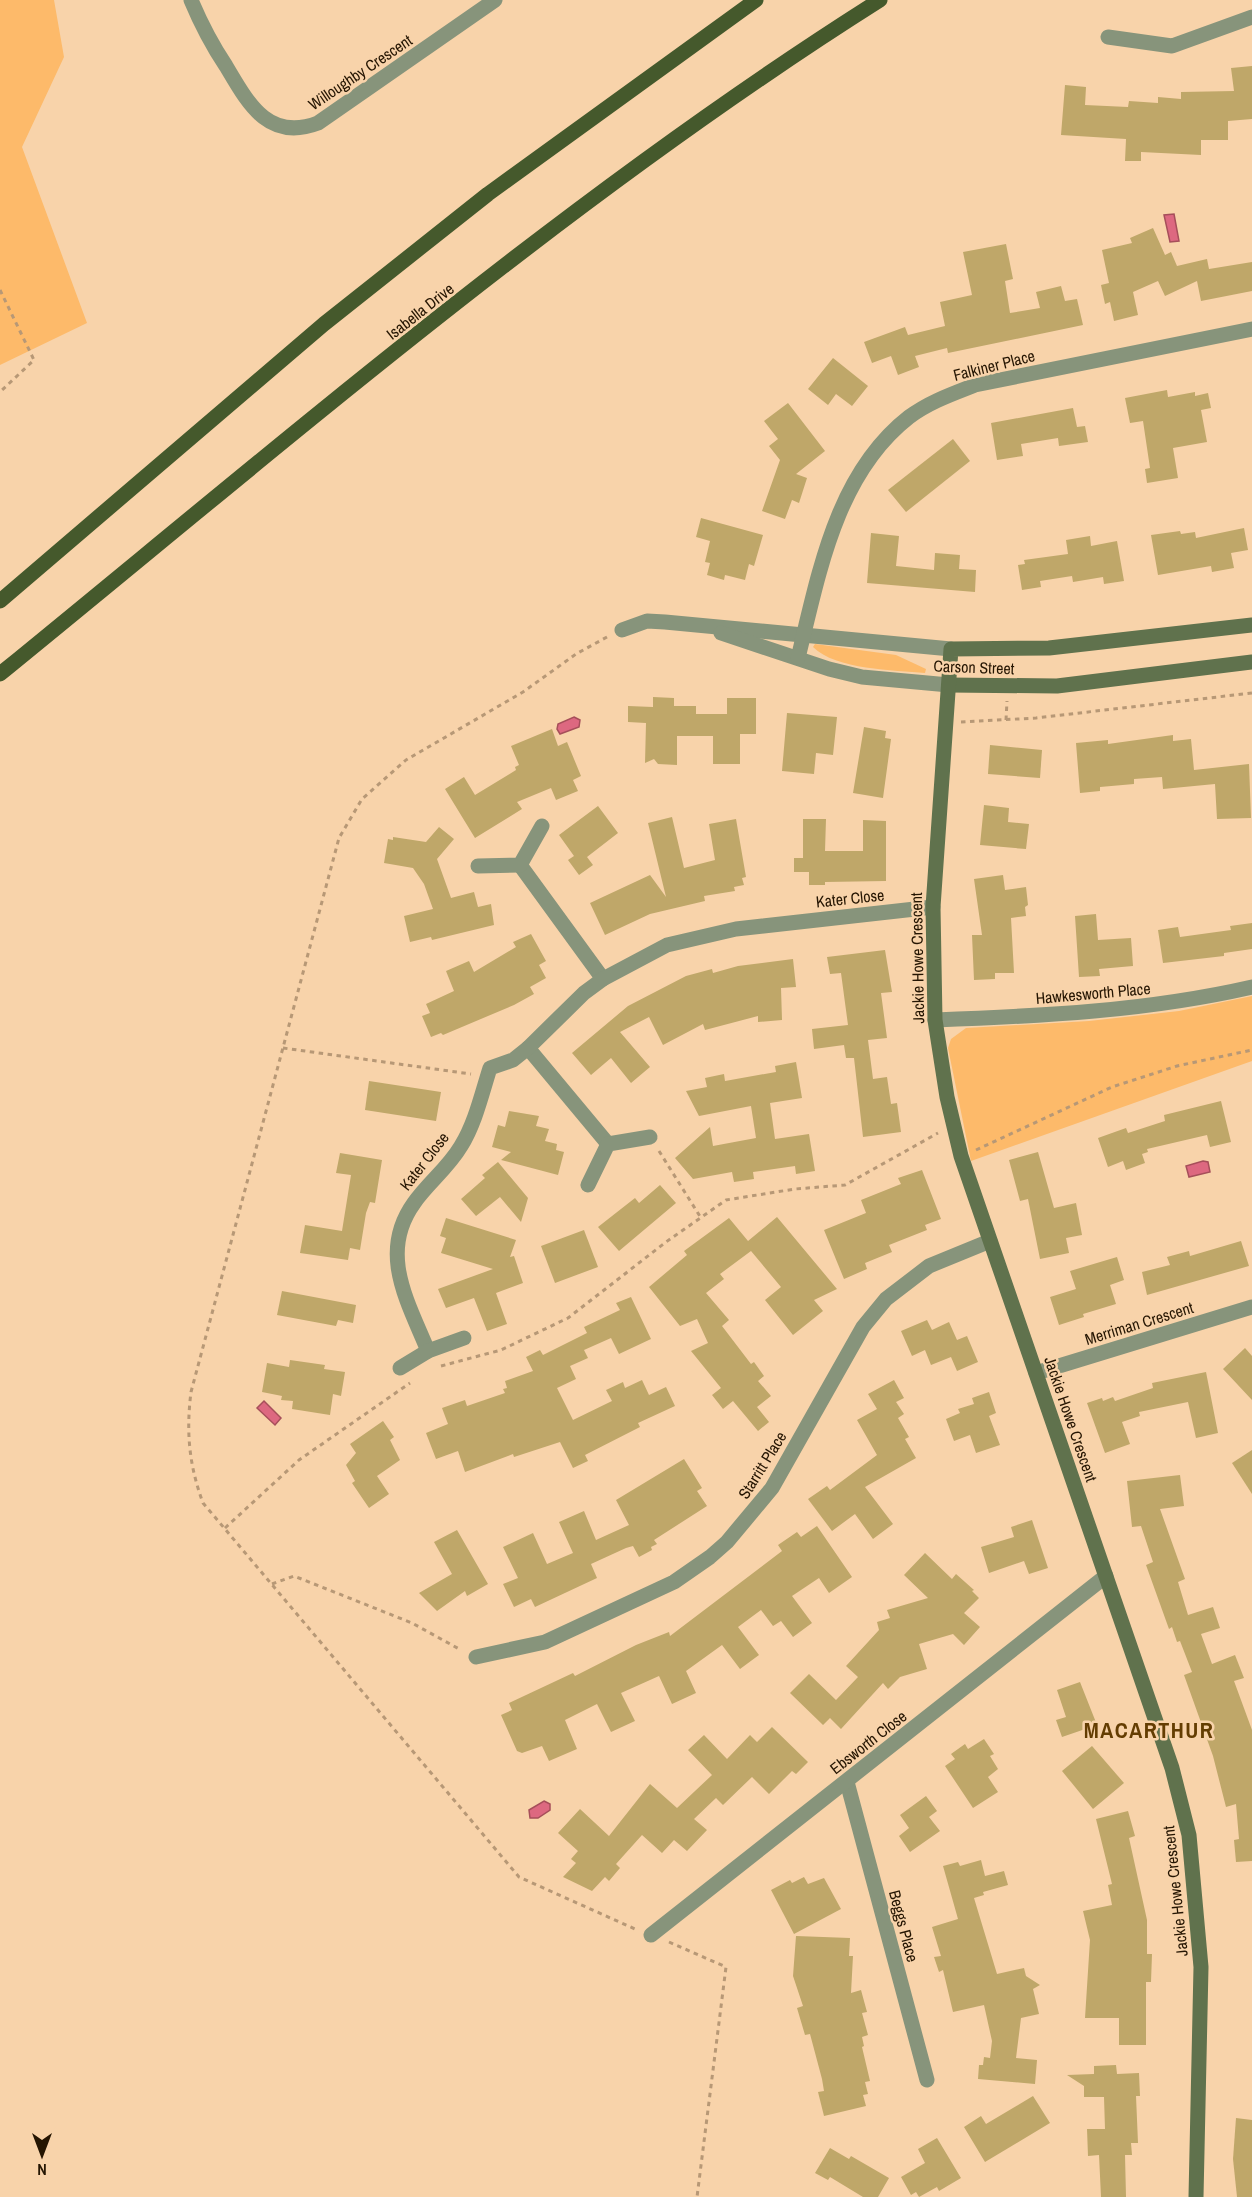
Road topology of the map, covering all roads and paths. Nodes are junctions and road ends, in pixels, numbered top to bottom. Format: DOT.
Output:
graph roads {
  1 [pos="191,0"];
  2 [pos="495,0"];
  3 [pos="756,0"];
  4 [pos="880,0"];
  5 [pos="1252,17"];
  6 [pos="1108,37"];
  7 [pos="0,290"];
  8 [pos="1252,329"];
  9 [pos="0,392"];
  10 [pos="0,601"];
  11 [pos="701,625"];
  12 [pos="1252,625"];
  13 [pos="622,630"];
  14 [pos="803,636"];
  15 [pos="951,650"];
  16 [pos="798,658"];
  17 [pos="1252,662"];
  18 [pos="0,674"];
  19 [pos="949,685"];
  20 [pos="1252,693"];
  21 [pos="958,723"];
  22 [pos="542,826"];
  23 [pos="478,866"];
  24 [pos="520,866"];
  25 [pos="933,907"];
  26 [pos="603,979"];
  27 [pos="1252,987"];
  28 [pos="935,1020"];
  29 [pos="283,1048"];
  30 [pos="528,1048"];
  31 [pos="1252,1050"];
  32 [pos="488,1077"];
  33 [pos="953,1124"];
  34 [pos="650,1137"];
  35 [pos="608,1144"];
  36 [pos="961,1156"];
  37 [pos="588,1185"];
  38 [pos="701,1218"];
  39 [pos="990,1240"];
  40 [pos="1252,1307"];
  41 [pos="464,1338"];
  42 [pos="428,1351"];
  43 [pos="438,1367"];
  44 [pos="400,1368"];
  45 [pos="1036,1373"];
  46 [pos="415,1379"];
  47 [pos="225,1528"];
  48 [pos="1106,1576"];
  49 [pos="272,1584"];
  50 [pos="476,1657"];
  51 [pos="847,1782"];
  52 [pos="651,1935"];
  53 [pos="927,2080"];
  54 [pos="697,2197"];
  55 [pos="1196,2197"];
  1 -- 2 [label="street, Willoughby Crescent"];
  3 -- 10 [label="main road"];
  4 -- 18 [label="main road, Isabella Drive"];
  5 -- 6 [label="street"];
  7 -- 9 [label="path"];
  8 -- 14 [label="street, Falkiner Place"];
  11 -- 13 [label="street, Carson Street"];
  11 -- 14 [label="street, Carson Street"];
  11 -- 16 [label="street, Carson Street"];
  12 -- 15 [label="street, Carson Street"];
  13 -- 29 [label="path"];
  14 -- 15 [label="street, Carson Street"];
  14 -- 16 [label="street, Falkiner Place"];
  15 -- 19 [label="street, Jackie Howe Crescent"];
  16 -- 19 [label="street, Carson Street"];
  17 -- 19 [label="street, Carson Street"];
  19 -- 25 [label="street, Jackie Howe Crescent"];
  20 -- 21 [label="path"];
  22 -- 24 [label="street"];
  23 -- 24 [label="street"];
  24 -- 26 [label="street"];
  25 -- 26 [label="street, Kater Close"];
  25 -- 28 [label="street, Jackie Howe Crescent"];
  26 -- 30 [label="street, Kater Close"];
  27 -- 28 [label="street, Hawkesworth Place"];
  28 -- 33 [label="street, Jackie Howe Crescent"];
  29 -- 32 [label="path"];
  29 -- 47 [label="path"];
  30 -- 32 [label="street, Kater Close"];
  30 -- 35 [label="street"];
  31 -- 36 [label="path"];
  32 -- 42 [label="street, Kater Close"];
  33 -- 36 [label="street, Jackie Howe Crescent"];
  33 -- 38 [label="path"];
  34 -- 35 [label="street"];
  34 -- 38 [label="path"];
  35 -- 37 [label="street"];
  36 -- 39 [label="street, Jackie Howe Crescent"];
  38 -- 43 [label="path"];
  39 -- 45 [label="street, Jackie Howe Crescent"];
  39 -- 50 [label="street, Starritt Place"];
  40 -- 45 [label="street, Merriman Crescent"];
  41 -- 42 [label="street"];
  42 -- 44 [label="street"];
  45 -- 48 [label="street, Jackie Howe Crescent"];
  46 -- 47 [label="path"];
  47 -- 49 [label="path"];
  48 -- 51 [label="street, Ebsworth Close"];
  48 -- 55 [label="street, Jackie Howe Crescent"];
  49 -- 50 [label="path"];
  49 -- 52 [label="path"];
  51 -- 52 [label="street, Ebsworth Close"];
  51 -- 53 [label="street, Beggs Place"];
  52 -- 54 [label="path"];
}
